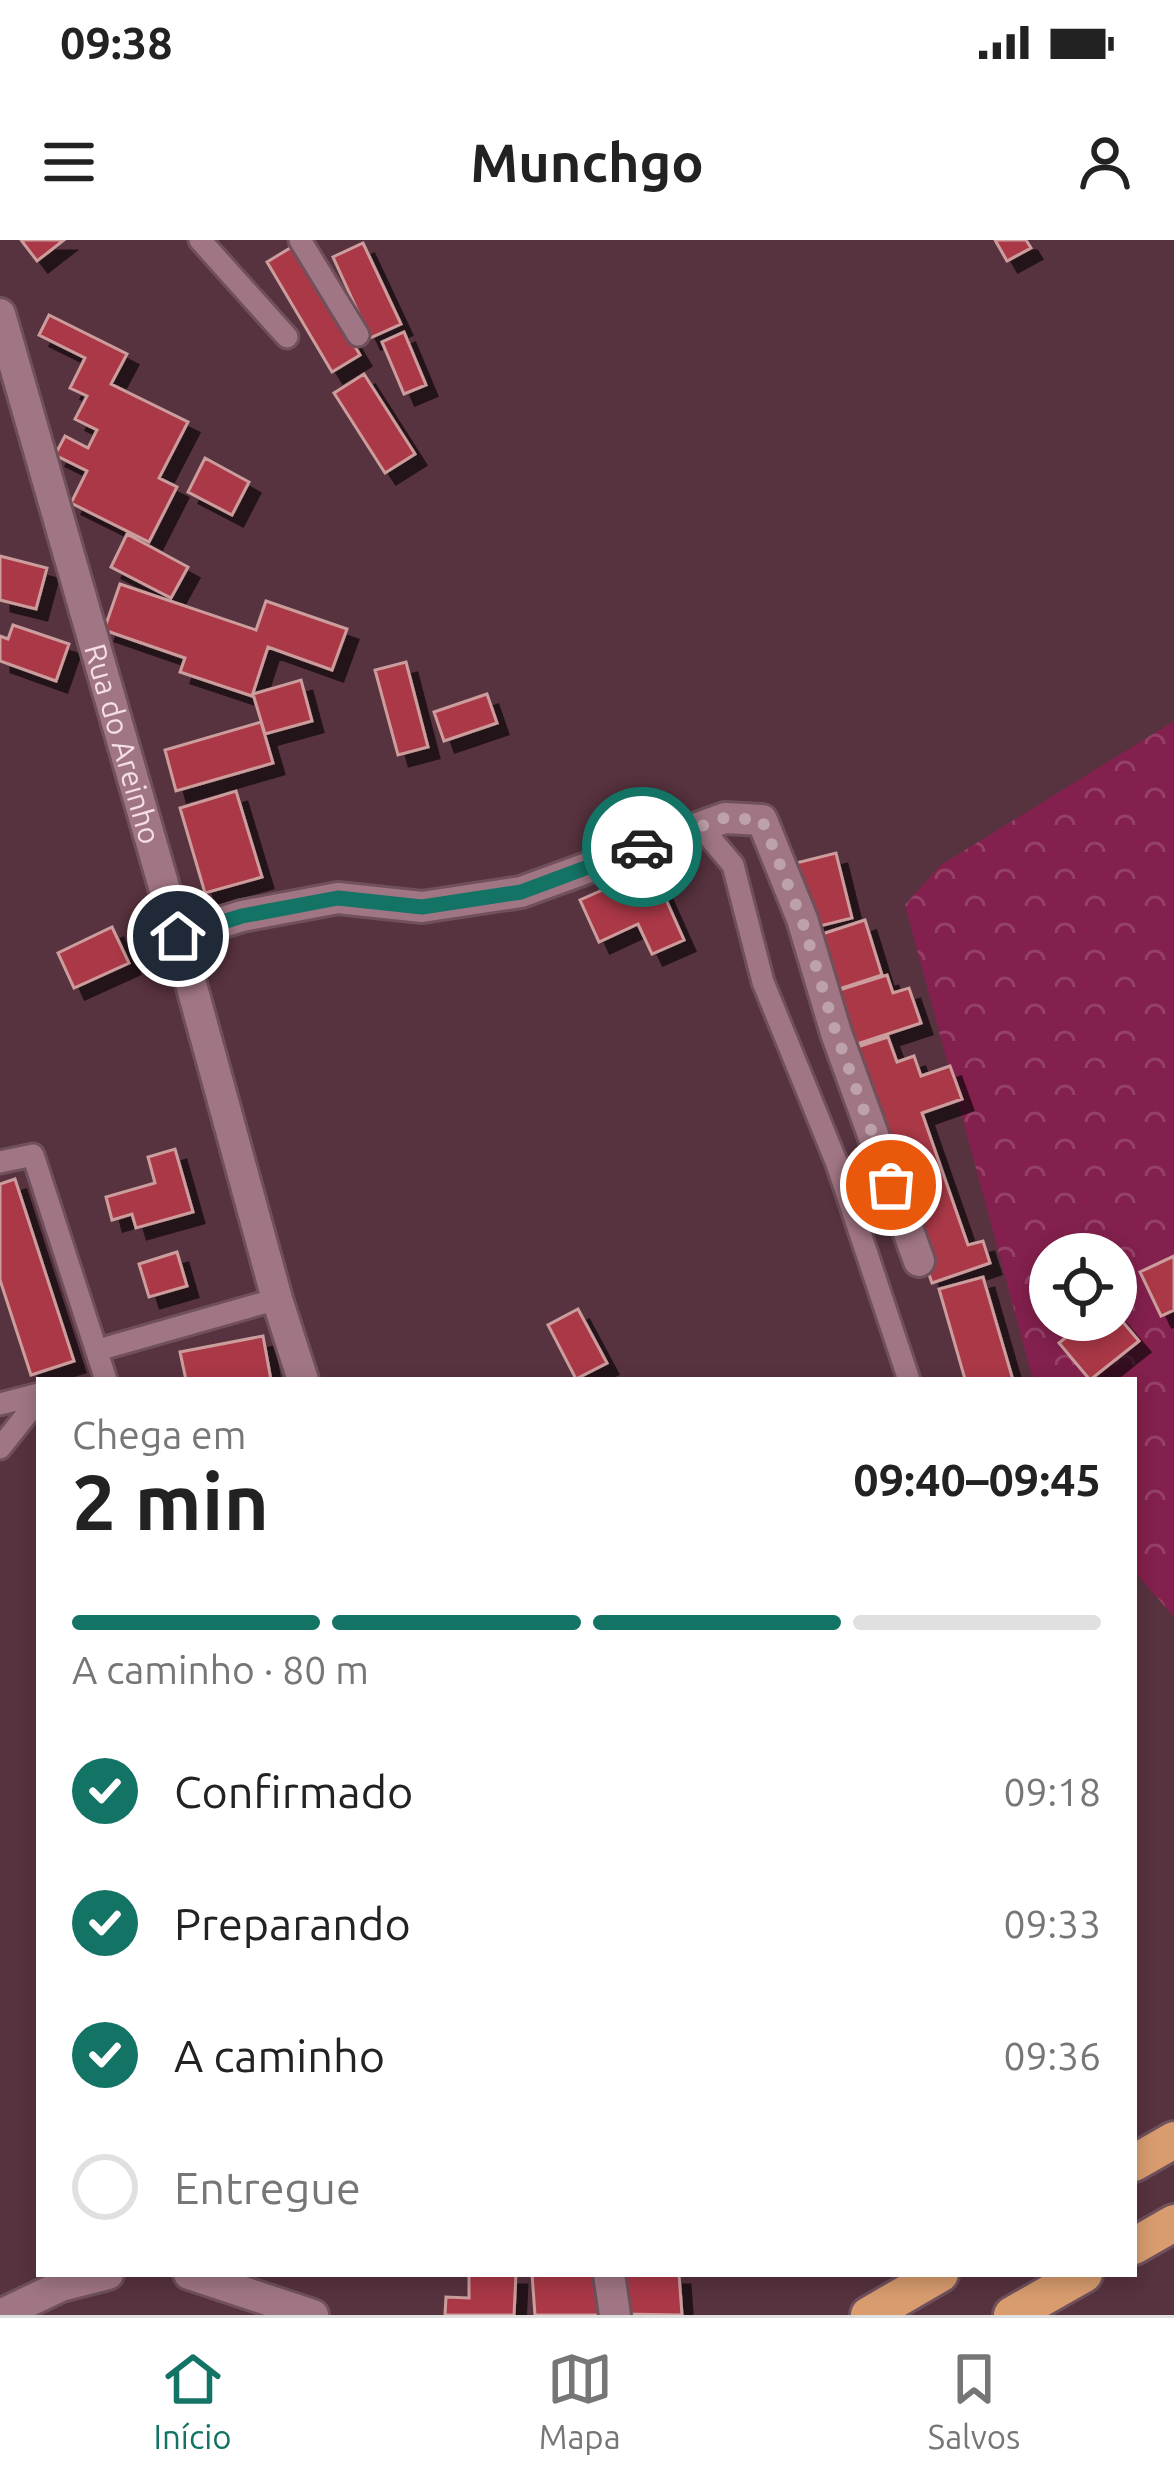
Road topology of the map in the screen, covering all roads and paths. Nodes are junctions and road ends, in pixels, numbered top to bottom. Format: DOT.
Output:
graph roads {
  1 [pos="300,240"];
  2 [pos="205,242"];
  3 [pos="0,314"];
  4 [pos="358,335"];
  5 [pos="287,338"];
  6 [pos="700,826"];
  7 [pos="178,936"];
  8 [pos="0,1162"];
  9 [pos="919,1261"];
  10 [pos="277,1300"];
  11 [pos="98,1350"];
  12 [pos="103,1377"];
  13 [pos="302,1377"];
  14 [pos="908,1377"];
  15 [pos="36,1398"];
  16 [pos="36,1401"];
  17 [pos="0,1404"];
  18 [pos="0,1448"];
  19 [pos="1174,2140"];
  20 [pos="1137,2161"];
  21 [pos="1174,2223"];
  22 [pos="1137,2244"];
  23 [pos="96,2277"];
  24 [pos="199,2277"];
  25 [pos="609,2277"];
  26 [pos="935,2277"];
  27 [pos="1079,2277"];
  28 [pos="0,2314"];
  29 [pos="313,2315"];
  30 [pos="615,2315"];
  31 [pos="868,2315"];
  32 [pos="1012,2315"];
  1 -- 4 [label="lane"];
  2 -- 5 [label="lane"];
  3 -- 7 [label="street, Rua do Areinho"];
  6 -- 7 [label="street"];
  6 -- 9 [label="street"];
  6 -- 14 [label="lane"];
  7 -- 10 [label="street, Rua do Areinho"];
  8 -- 11 [label="lane"];
  10 -- 11 [label="lane"];
  10 -- 13 [label="street, Rua do Areinho"];
  11 -- 12 [label="lane"];
  15 -- 17 [label="lane"];
  16 -- 18 [label="lane"];
  19 -- 20 [label="highway"];
  21 -- 22 [label="highway"];
  23 -- 28 [label="street"];
  24 -- 29 [label="street"];
  25 -- 30 [label="street"];
  26 -- 31 [label="highway"];
  27 -- 32 [label="highway"];
}
